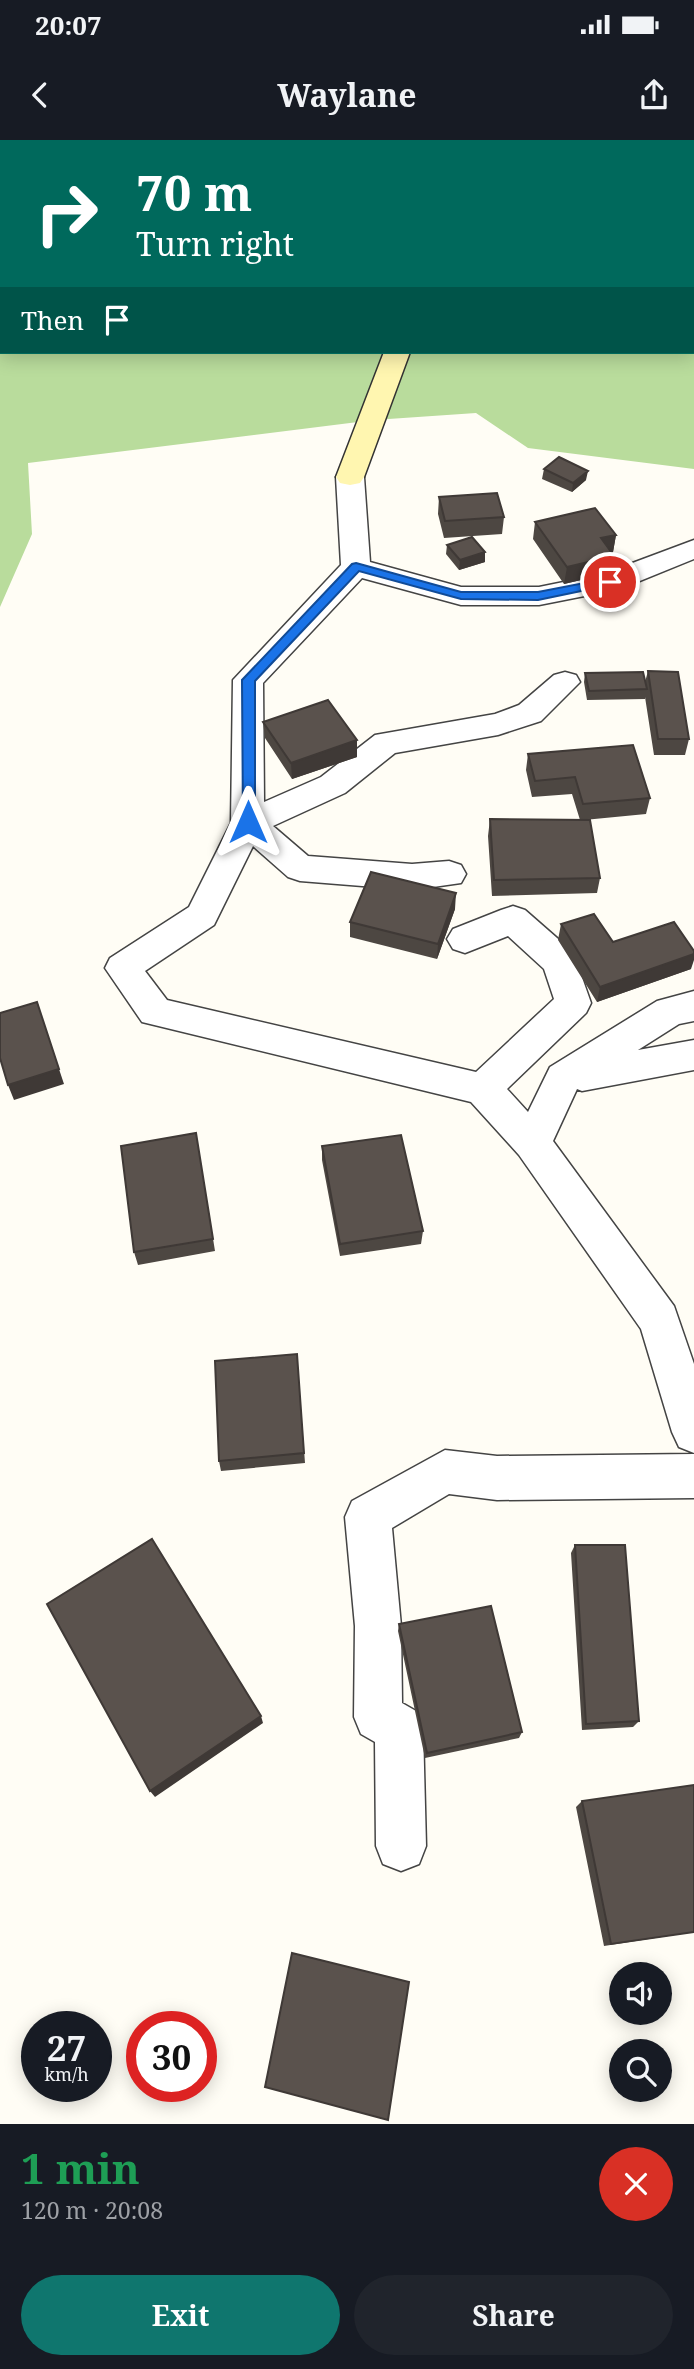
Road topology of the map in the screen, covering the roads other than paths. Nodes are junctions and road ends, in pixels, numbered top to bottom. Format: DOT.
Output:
graph roads {
  1 [pos="396,354"];
  2 [pos="694,549"];
  3 [pos="356,567"];
  4 [pos="565,682"];
  5 [pos="248,822"];
  6 [pos="449,874"];
  7 [pos="465,940"];
  8 [pos="694,1006"];
  9 [pos="694,1055"];
  10 [pos="563,1078"];
  11 [pos="483,1089"];
  12 [pos="533,1143"];
  13 [pos="694,1432"];
  14 [pos="694,1476"];
  15 [pos="401,1846"];
  1 -- 3 [label="street"];
  2 -- 3 [label="street"];
  3 -- 5 [label="street"];
  4 -- 5 [label="street"];
  5 -- 6 [label="street"];
  5 -- 11 [label="street"];
  7 -- 11 [label="street"];
  8 -- 10 [label="street"];
  9 -- 10 [label="street"];
  10 -- 12 [label="street"];
  11 -- 12 [label="street"];
  12 -- 13 [label="street"];
  14 -- 15 [label="street"];
}
